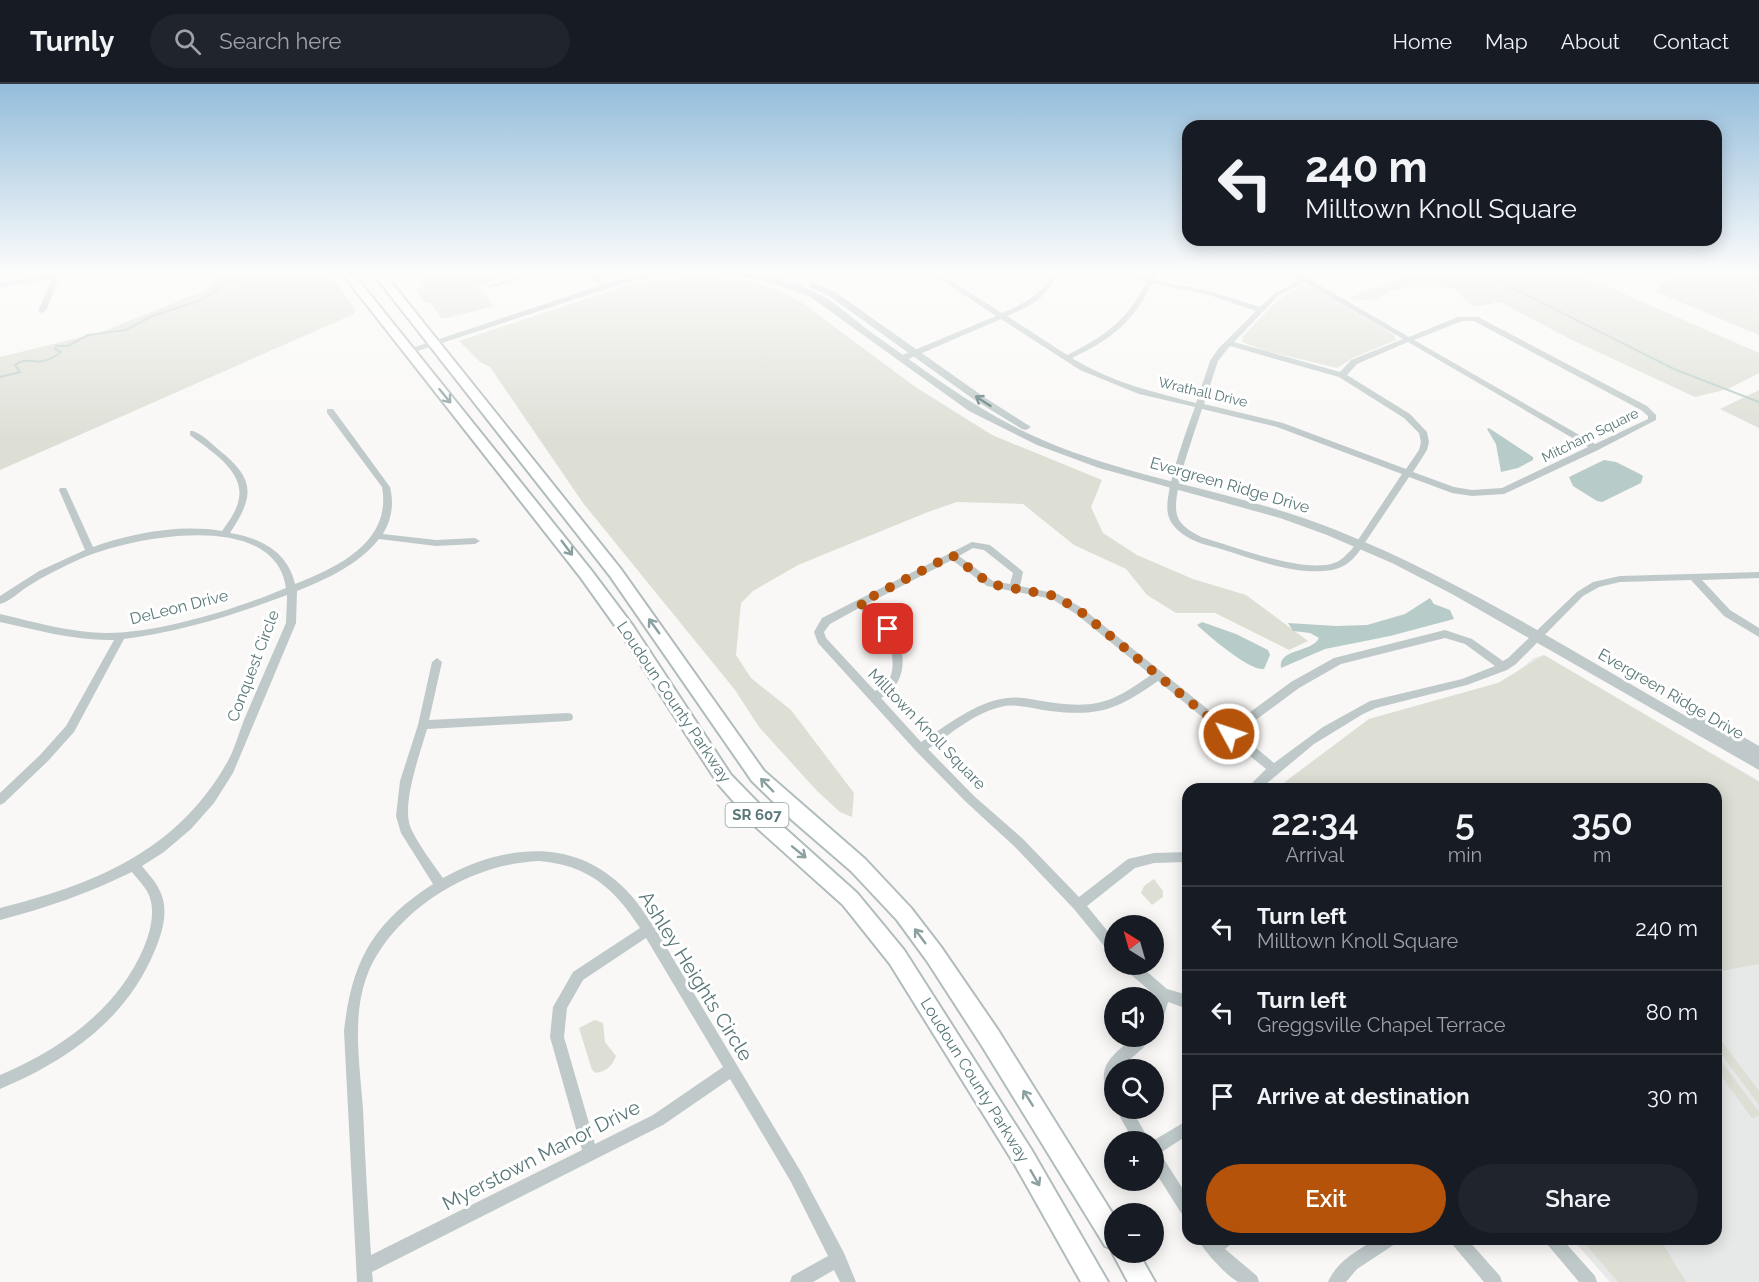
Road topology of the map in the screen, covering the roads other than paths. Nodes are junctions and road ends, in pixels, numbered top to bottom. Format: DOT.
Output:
graph roads {
  1 [pos="389,328"];
  2 [pos="423,328"];
  3 [pos="466,328"];
  4 [pos="875,328"];
  5 [pos="975,328"];
  6 [pos="1019,328"];
  7 [pos="1117,328"];
  8 [pos="1244,328"];
  9 [pos="1387,328"];
  10 [pos="1439,328"];
  11 [pos="1492,328"];
  12 [pos="432,339"];
  13 [pos="1408,340"];
  14 [pos="1229,343"];
  15 [pos="405,348"];
  16 [pos="909,355"];
  17 [pos="1066,358"];
  18 [pos="1342,375"];
  19 [pos="1200,407"];
  20 [pos="330,411"];
  21 [pos="193,433"];
  22 [pos="1595,448"];
  23 [pos="1408,474"];
  24 [pos="1176,483"];
  25 [pos="63,490"];
  26 [pos="225,534"];
  27 [pos="376,536"];
  28 [pos="475,541"];
  29 [pos="1362,541"];
  30 [pos="90,551"];
  31 [pos="952,555"];
  32 [pos="1759,574"];
  33 [pos="1694,577"];
  34 [pos="291,589"];
  35 [pos="1014,589"];
  36 [pos="0,601"];
  37 [pos="860,603"];
  38 [pos="0,618"];
  39 [pos="1759,633"];
  40 [pos="1538,634"];
  41 [pos="121,636"];
  42 [pos="437,662"];
  43 [pos="1503,667"];
  44 [pos="1158,675"];
  45 [pos="872,697"];
  46 [pos="568,717"];
  47 [pos="423,725"];
  48 [pos="1229,734"];
  49 [pos="920,748"];
  50 [pos="1759,753"];
  51 [pos="1759,764"];
  52 [pos="1275,770"];
  53 [pos="1259,783"];
  54 [pos="0,800"];
  55 [pos="1182,856"];
  56 [pos="135,866"];
  57 [pos="440,885"];
  58 [pos="1078,905"];
  59 [pos="0,914"];
  60 [pos="647,930"];
  61 [pos="1104,936"];
  62 [pos="1141,975"];
  63 [pos="1155,987"];
  64 [pos="1164,994"];
  65 [pos="1182,1000"];
  66 [pos="1130,1047"];
  67 [pos="1117,1059"];
  68 [pos="732,1069"];
  69 [pos="0,1083"];
  70 [pos="1182,1131"];
  71 [pos="1164,1142"];
  72 [pos="591,1155"];
  73 [pos="1164,1173"];
  74 [pos="1182,1201"];
  75 [pos="1104,1221"];
  76 [pos="1216,1245"];
  77 [pos="1370,1245"];
  78 [pos="1462,1245"];
  79 [pos="1557,1245"];
  80 [pos="838,1259"];
  81 [pos="1131,1263"];
  82 [pos="364,1275"];
  83 [pos="798,1282"];
  84 [pos="848,1282"];
  85 [pos="1095,1282"];
  86 [pos="1142,1282"];
  87 [pos="1251,1282"];
  88 [pos="1336,1282"];
  89 [pos="1494,1282"];
  90 [pos="1589,1282"];
  1 -- 15 [label="main road, Loudoun County Parkway / SR 607"];
  2 -- 12 [label="main road, Loudoun County Parkway / SR 607"];
  3 -- 12 [label="street"];
  4 -- 16 [label="street, Evergreen Ridge Drive"];
  5 -- 16 [label="street"];
  6 -- 17 [label="street, Wrathall Drive"];
  7 -- 17 [label="street"];
  8 -- 14 [label="street"];
  9 -- 13 [label="street"];
  10 -- 13 [label="street, Mitcham Square"];
  11 -- 22 [label="street, Mitcham Square"];
  12 -- 15 [label="street"];
  75 -- 12 [label="main road, Loudoun County Parkway / SR 607, one-way"];
  13 -- 18 [label="street, Mitcham Square"];
  13 -- 22 [label="street"];
  14 -- 18 [label="street"];
  14 -- 19 [label="street"];
  15 -- 85 [label="main road, Loudoun County Parkway / SR 607, one-way"];
  16 -- 24 [label="street, Evergreen Ridge Drive"];
  17 -- 19 [label="street, Wrathall Drive"];
  18 -- 23 [label="street"];
  19 -- 23 [label="street, Wrathall Drive"];
  19 -- 24 [label="street"];
  20 -- 27 [label="street"];
  21 -- 26 [label="street"];
  22 -- 23 [label="street, Mitcham Square"];
  23 -- 29 [label="street"];
  24 -- 29 [label="street, Evergreen Ridge Drive"];
  24 -- 29 [label="street"];
  25 -- 30 [label="street"];
  26 -- 30 [label="street, Conquest Circle"];
  26 -- 34 [label="street, Conquest Circle"];
  27 -- 28 [label="street"];
  27 -- 34 [label="street, DeLeon Drive"];
  29 -- 40 [label="street, Evergreen Ridge Drive"];
  30 -- 36 [label="street, Conquest Circle"];
  31 -- 35 [label="street"];
  31 -- 35 [label="street, Milltown Knoll Square"];
  31 -- 37 [label="street, Milltown Knoll Square"];
  32 -- 33 [label="street"];
  33 -- 39 [label="street"];
  33 -- 40 [label="street"];
  34 -- 41 [label="street, DeLeon Drive"];
  34 -- 56 [label="street, Conquest Circle"];
  35 -- 44 [label="street"];
  37 -- 45 [label="street"];
  37 -- 45 [label="street, Milltown Knoll Square"];
  38 -- 41 [label="street, DeLeon Drive"];
  40 -- 43 [label="street"];
  40 -- 50 [label="street, Evergreen Ridge Drive"];
  40 -- 51 [label="street, Evergreen Ridge Drive"];
  41 -- 54 [label="street"];
  42 -- 47 [label="street"];
  43 -- 48 [label="street"];
  43 -- 52 [label="street"];
  44 -- 48 [label="street"];
  44 -- 49 [label="street"];
  45 -- 49 [label="street, Milltown Knoll Square"];
  46 -- 47 [label="street"];
  47 -- 57 [label="street"];
  48 -- 52 [label="street"];
  49 -- 58 [label="street, Milltown Knoll Square"];
  52 -- 53 [label="street"];
  55 -- 58 [label="street"];
  56 -- 59 [label="street, Conquest Circle"];
  56 -- 69 [label="street"];
  57 -- 60 [label="street, Ashley Heights Circle"];
  57 -- 82 [label="street, Ashley Heights Circle"];
  58 -- 61 [label="street, Milltown Knoll Square"];
  60 -- 68 [label="street, Ashley Heights Circle"];
  60 -- 72 [label="street"];
  62 -- 63 [label="street"];
  64 -- 65 [label="street"];
  66 -- 67 [label="street"];
  68 -- 72 [label="street, Myerstown Manor Drive"];
  68 -- 80 [label="street, Ashley Heights Circle"];
  70 -- 71 [label="street"];
  72 -- 82 [label="street, Myerstown Manor Drive"];
  73 -- 74 [label="street"];
  76 -- 87 [label="street"];
  77 -- 88 [label="street"];
  78 -- 89 [label="street"];
  79 -- 90 [label="street"];
  80 -- 83 [label="street"];
  80 -- 84 [label="street, Ashley Heights Circle"];
  81 -- 86 [label="main road"];
}
